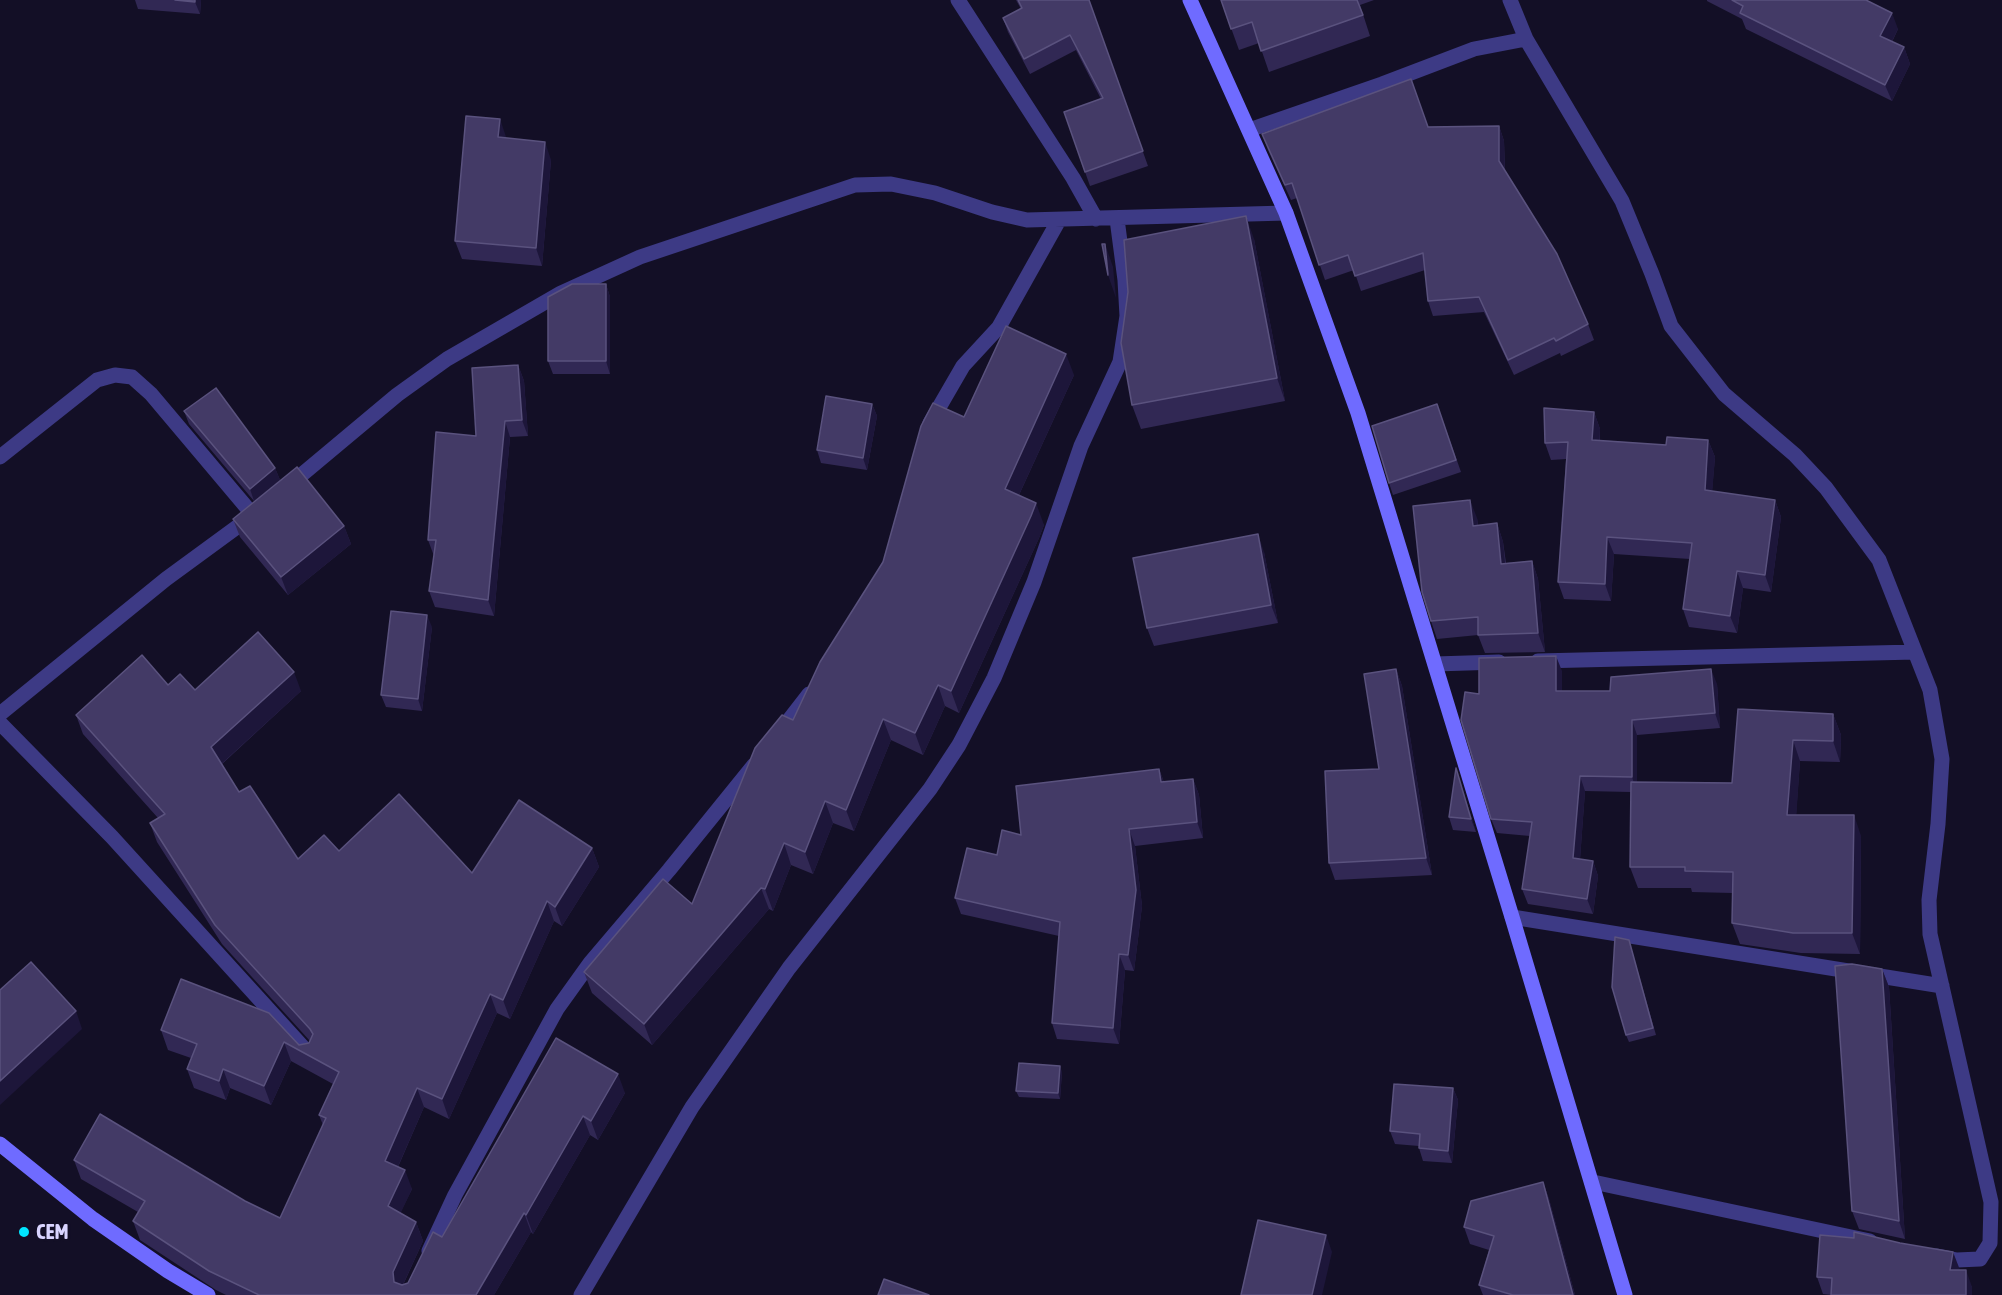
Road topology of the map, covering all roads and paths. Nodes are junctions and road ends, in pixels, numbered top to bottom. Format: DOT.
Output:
graph roads {
  1 [pos="958,0"];
  2 [pos="1190,0"];
  3 [pos="1510,0"];
  4 [pos="1526,39"];
  5 [pos="1249,130"];
  6 [pos="1286,213"];
  7 [pos="1096,219"];
  8 [pos="1117,219"];
  9 [pos="1059,220"];
  10 [pos="924,436"];
  11 [pos="0,457"];
  12 [pos="279,494"];
  13 [pos="1915,652"];
  14 [pos="1435,664"];
  15 [pos="815,685"];
  16 [pos="0,714"];
  17 [pos="0,723"];
  18 [pos="1512,917"];
  19 [pos="1942,986"];
  20 [pos="310,1055"];
  21 [pos="0,1144"];
  22 [pos="1593,1182"];
  23 [pos="1888,1245"];
  24 [pos="1923,1253"];
  25 [pos="423,1265"];
  26 [pos="208,1295"];
  27 [pos="581,1295"];
  28 [pos="1625,1295"];
  1 -- 7 [label="street"];
  2 -- 5 [label="street"];
  3 -- 4 [label="street"];
  4 -- 5 [label="street"];
  4 -- 13 [label="street"];
  5 -- 6 [label="street"];
  6 -- 8 [label="street"];
  6 -- 14 [label="street"];
  7 -- 8 [label="street"];
  7 -- 9 [label="street"];
  8 -- 27 [label="street"];
  9 -- 10 [label="street"];
  9 -- 12 [label="street"];
  11 -- 16 [label="street"];
  13 -- 14 [label="street"];
  13 -- 19 [label="street"];
  14 -- 18 [label="street"];
  15 -- 25 [label="street"];
  17 -- 20 [label="street"];
  18 -- 19 [label="street"];
  18 -- 22 [label="street"];
  19 -- 24 [label="street"];
  21 -- 26 [label="street"];
  22 -- 23 [label="street"];
  22 -- 28 [label="street"];
}
